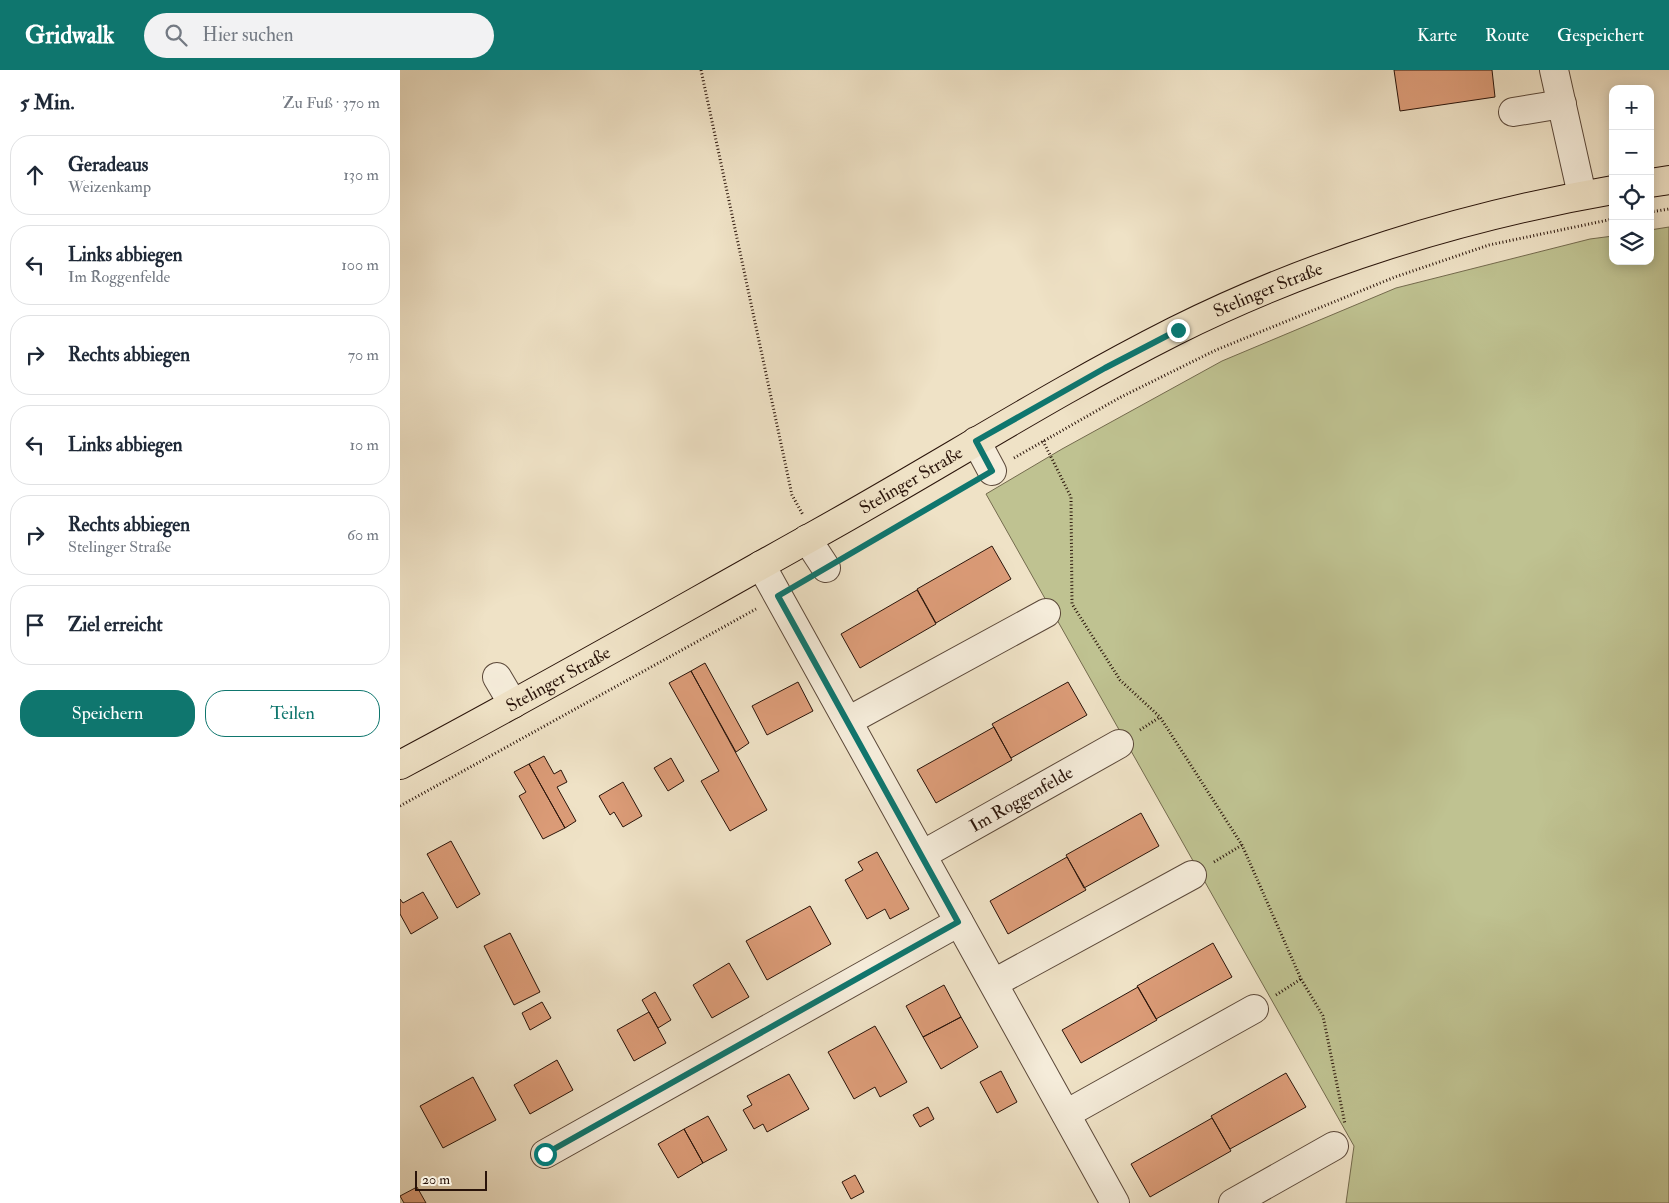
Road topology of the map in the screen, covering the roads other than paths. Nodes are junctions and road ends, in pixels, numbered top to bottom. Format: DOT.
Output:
graph roads {
  1 [pos="1554,70"];
  2 [pos="1562,104"];
  3 [pos="1513,112"];
  4 [pos="1669,180"];
  5 [pos="1654,182"];
  6 [pos="1609,191"];
  7 [pos="1582,195"];
  8 [pos="976,441"];
  9 [pos="992,471"];
  10 [pos="811,537"];
  11 [pos="761,565"];
  12 [pos="826,568"];
  13 [pos="1046,613"];
  14 [pos="497,678"];
  15 [pos="513,704"];
  16 [pos="848,721"];
  17 [pos="1119,744"];
  18 [pos="400,765"];
  19 [pos="922,855"];
  20 [pos="1192,875"];
  21 [pos="958,922"];
  22 [pos="994,983"];
  23 [pos="1254,1009"];
  24 [pos="1066,1114"];
  25 [pos="1334,1146"];
  26 [pos="545,1154"];
  27 [pos="1115,1203"];
  28 [pos="1232,1203"];
  1 -- 2 [label="street"];
  2 -- 3 [label="street"];
  2 -- 7 [label="street"];
  4 -- 5 [label="main road"];
  6 -- 7 [label="main road, Stelinger Straße"];
  7 -- 8 [label="main road, Stelinger Straße"];
  8 -- 9 [label="street"];
  8 -- 10 [label="main road, Stelinger Straße"];
  10 -- 11 [label="main road, Stelinger Straße"];
  10 -- 12 [label="street"];
  11 -- 15 [label="main road, Stelinger Straße"];
  11 -- 16 [label="street"];
  13 -- 16 [label="street"];
  14 -- 15 [label="street"];
  15 -- 18 [label="main road, Stelinger Straße"];
  16 -- 19 [label="street"];
  17 -- 19 [label="street, Im Roggenfelde"];
  19 -- 21 [label="street"];
  20 -- 22 [label="street"];
  21 -- 22 [label="street"];
  21 -- 26 [label="street"];
  22 -- 24 [label="street"];
  23 -- 24 [label="street"];
  24 -- 27 [label="street"];
  25 -- 28 [label="street"];
}
